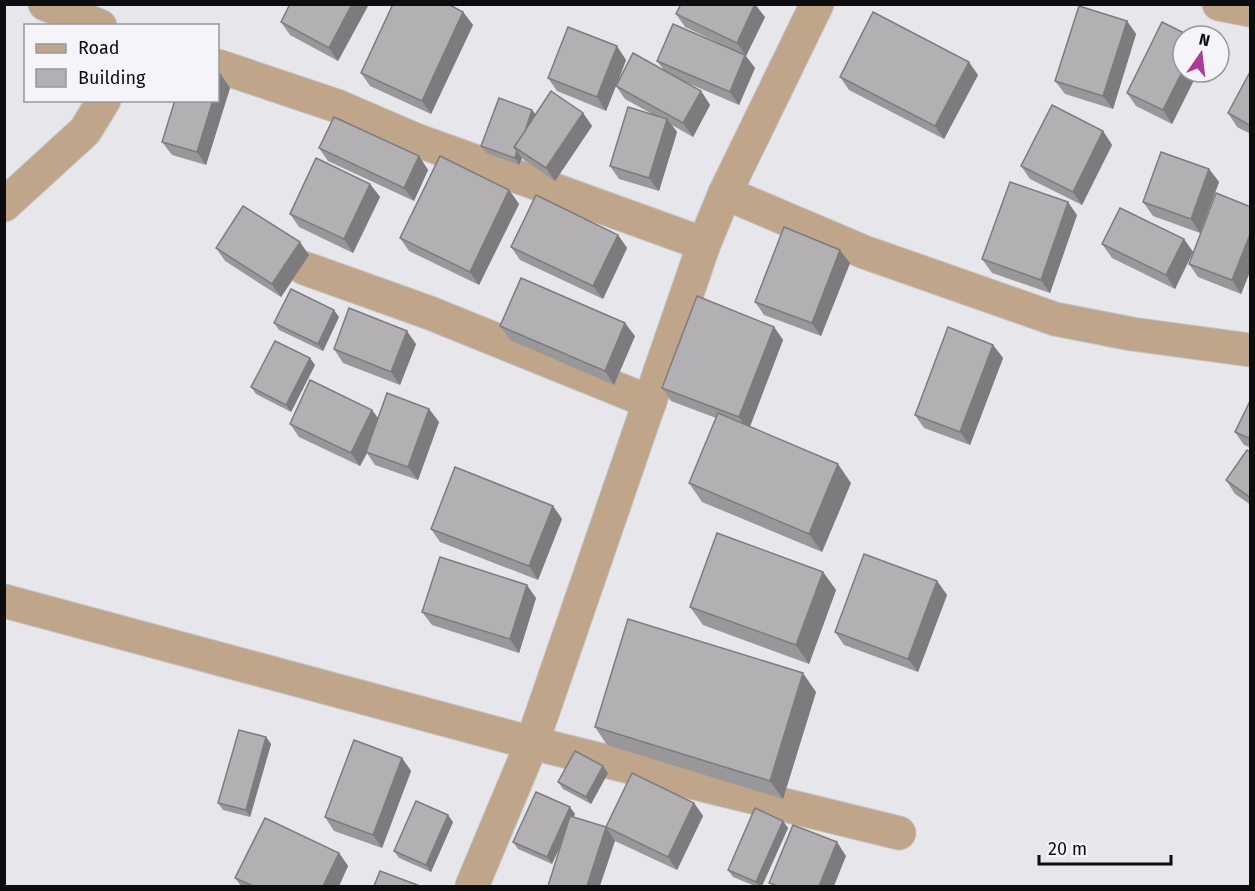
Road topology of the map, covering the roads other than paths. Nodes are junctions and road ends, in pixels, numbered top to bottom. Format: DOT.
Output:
graph roads {
  1 [pos="45,4"];
  2 [pos="817,4"];
  3 [pos="1219,4"];
  4 [pos="1251,10"];
  5 [pos="95,24"];
  6 [pos="219,66"];
  7 [pos="103,102"];
  8 [pos="725,194"];
  9 [pos="4,205"];
  10 [pos="704,244"];
  11 [pos="304,268"];
  12 [pos="1251,350"];
  13 [pos="650,402"];
  14 [pos="4,601"];
  15 [pos="532,743"];
  16 [pos="898,833"];
  17 [pos="472,886"];
  1 -- 5 [label="street"];
  2 -- 8 [label="street"];
  3 -- 4 [label="street"];
  6 -- 10 [label="street"];
  7 -- 9 [label="street"];
  8 -- 10 [label="street"];
  8 -- 12 [label="street"];
  10 -- 13 [label="street"];
  11 -- 13 [label="street"];
  13 -- 15 [label="street"];
  14 -- 15 [label="street"];
  15 -- 16 [label="street"];
  15 -- 17 [label="street"];
}
